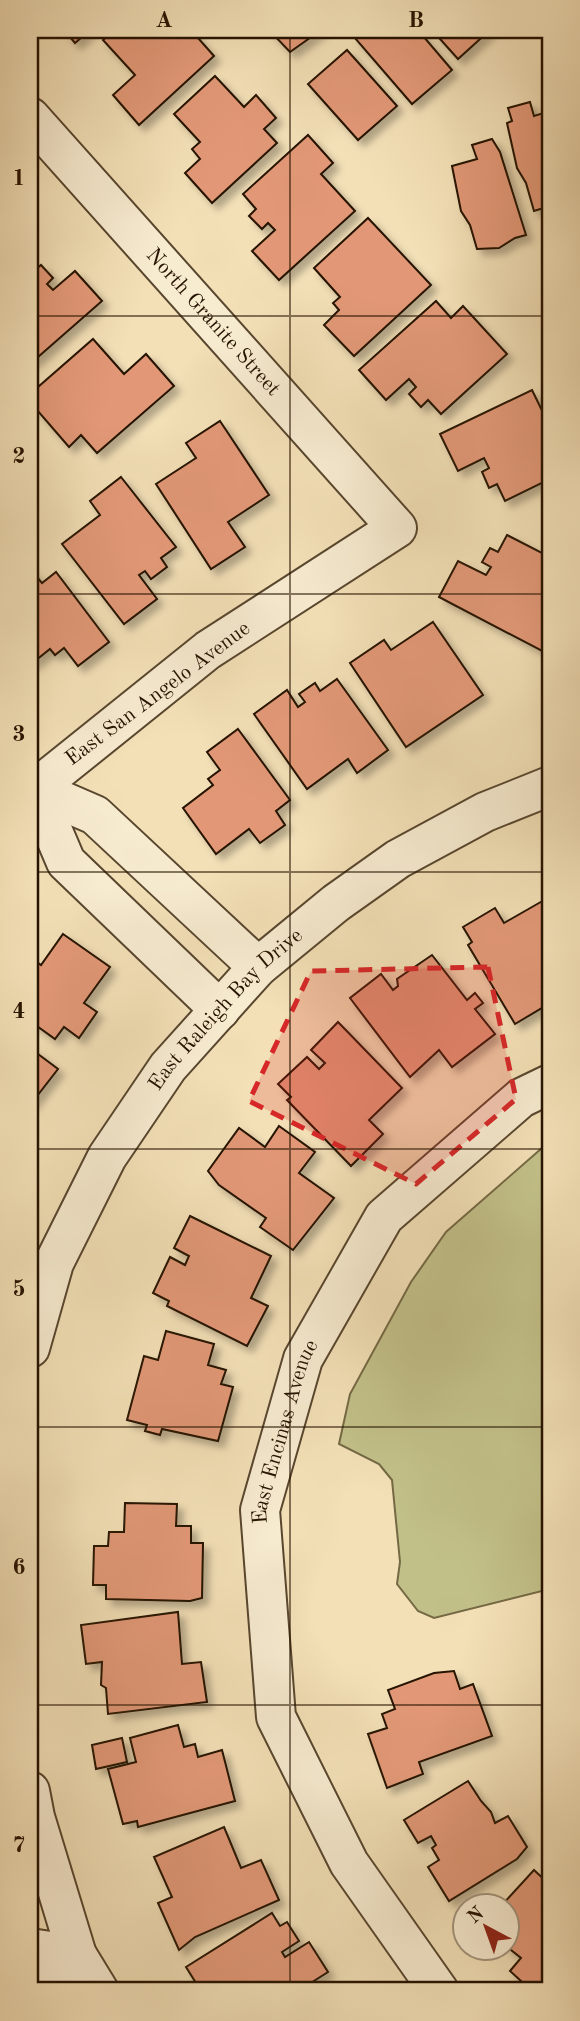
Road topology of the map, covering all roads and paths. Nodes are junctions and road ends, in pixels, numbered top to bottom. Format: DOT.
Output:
graph roads {
  1 [pos="30,117"];
  2 [pos="397,528"];
  3 [pos="550,786"];
  4 [pos="31,790"];
  5 [pos="258,967"];
  6 [pos="220,1010"];
  7 [pos="550,1084"];
  8 [pos="30,1348"];
  9 [pos="30,1791"];
  10 [pos="30,1948"];
  11 [pos="76,1955"];
  12 [pos="35,1991"];
  13 [pos="99,1991"];
  14 [pos="439,1991"];
  1 -- 2 [label="street, North Granite Street"];
  2 -- 4 [label="street, East San Angelo Avenue"];
  3 -- 5 [label="street, East Raleigh Bay Drive"];
  4 -- 5 [label="street"];
  4 -- 6 [label="street"];
  5 -- 6 [label="street, East Raleigh Bay Drive"];
  6 -- 8 [label="street, East Raleigh Bay Drive"];
  7 -- 14 [label="street, East Encinas Avenue"];
  9 -- 11 [label="street"];
  10 -- 11 [label="street"];
  11 -- 12 [label="street"];
  11 -- 13 [label="street"];
}
